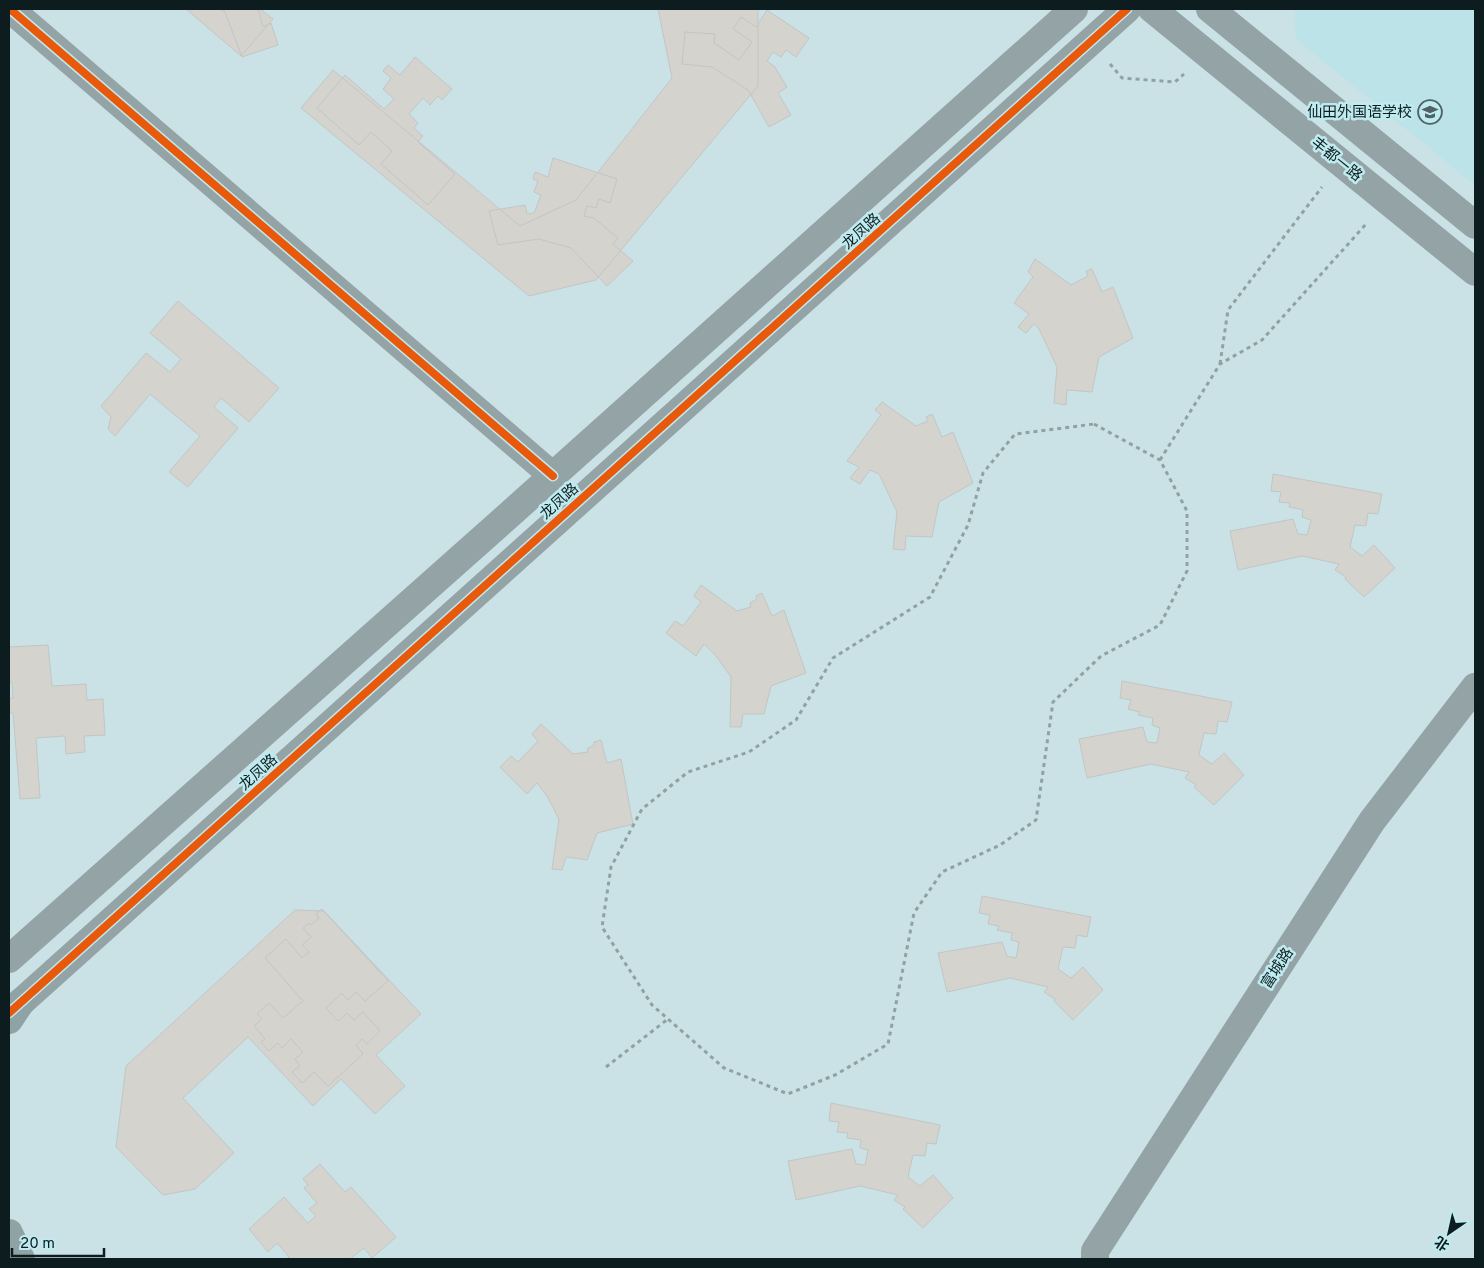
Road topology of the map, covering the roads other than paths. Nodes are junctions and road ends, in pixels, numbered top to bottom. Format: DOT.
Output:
graph roads {
  1 [pos="10,9"];
  2 [pos="1074,9"];
  3 [pos="1127,9"];
  4 [pos="1152,9"];
  5 [pos="1210,9"];
  6 [pos="1475,225"];
  7 [pos="1475,272"];
  8 [pos="553,476"];
  9 [pos="1475,687"];
  10 [pos="9,959"];
  11 [pos="13,1012"];
  12 [pos="9,1233"];
  13 [pos="21,1259"];
  14 [pos="1095,1259"];
  1 -- 8 [label="street"];
  2 -- 8 [label="street, 龙凤路"];
  3 -- 11 [label="street, 龙凤路"];
  4 -- 7 [label="street, 丰都一路"];
  5 -- 6 [label="street"];
  8 -- 10 [label="street, 龙凤路"];
  9 -- 14 [label="street, 富城路"];
  12 -- 13 [label="main road"];
}
